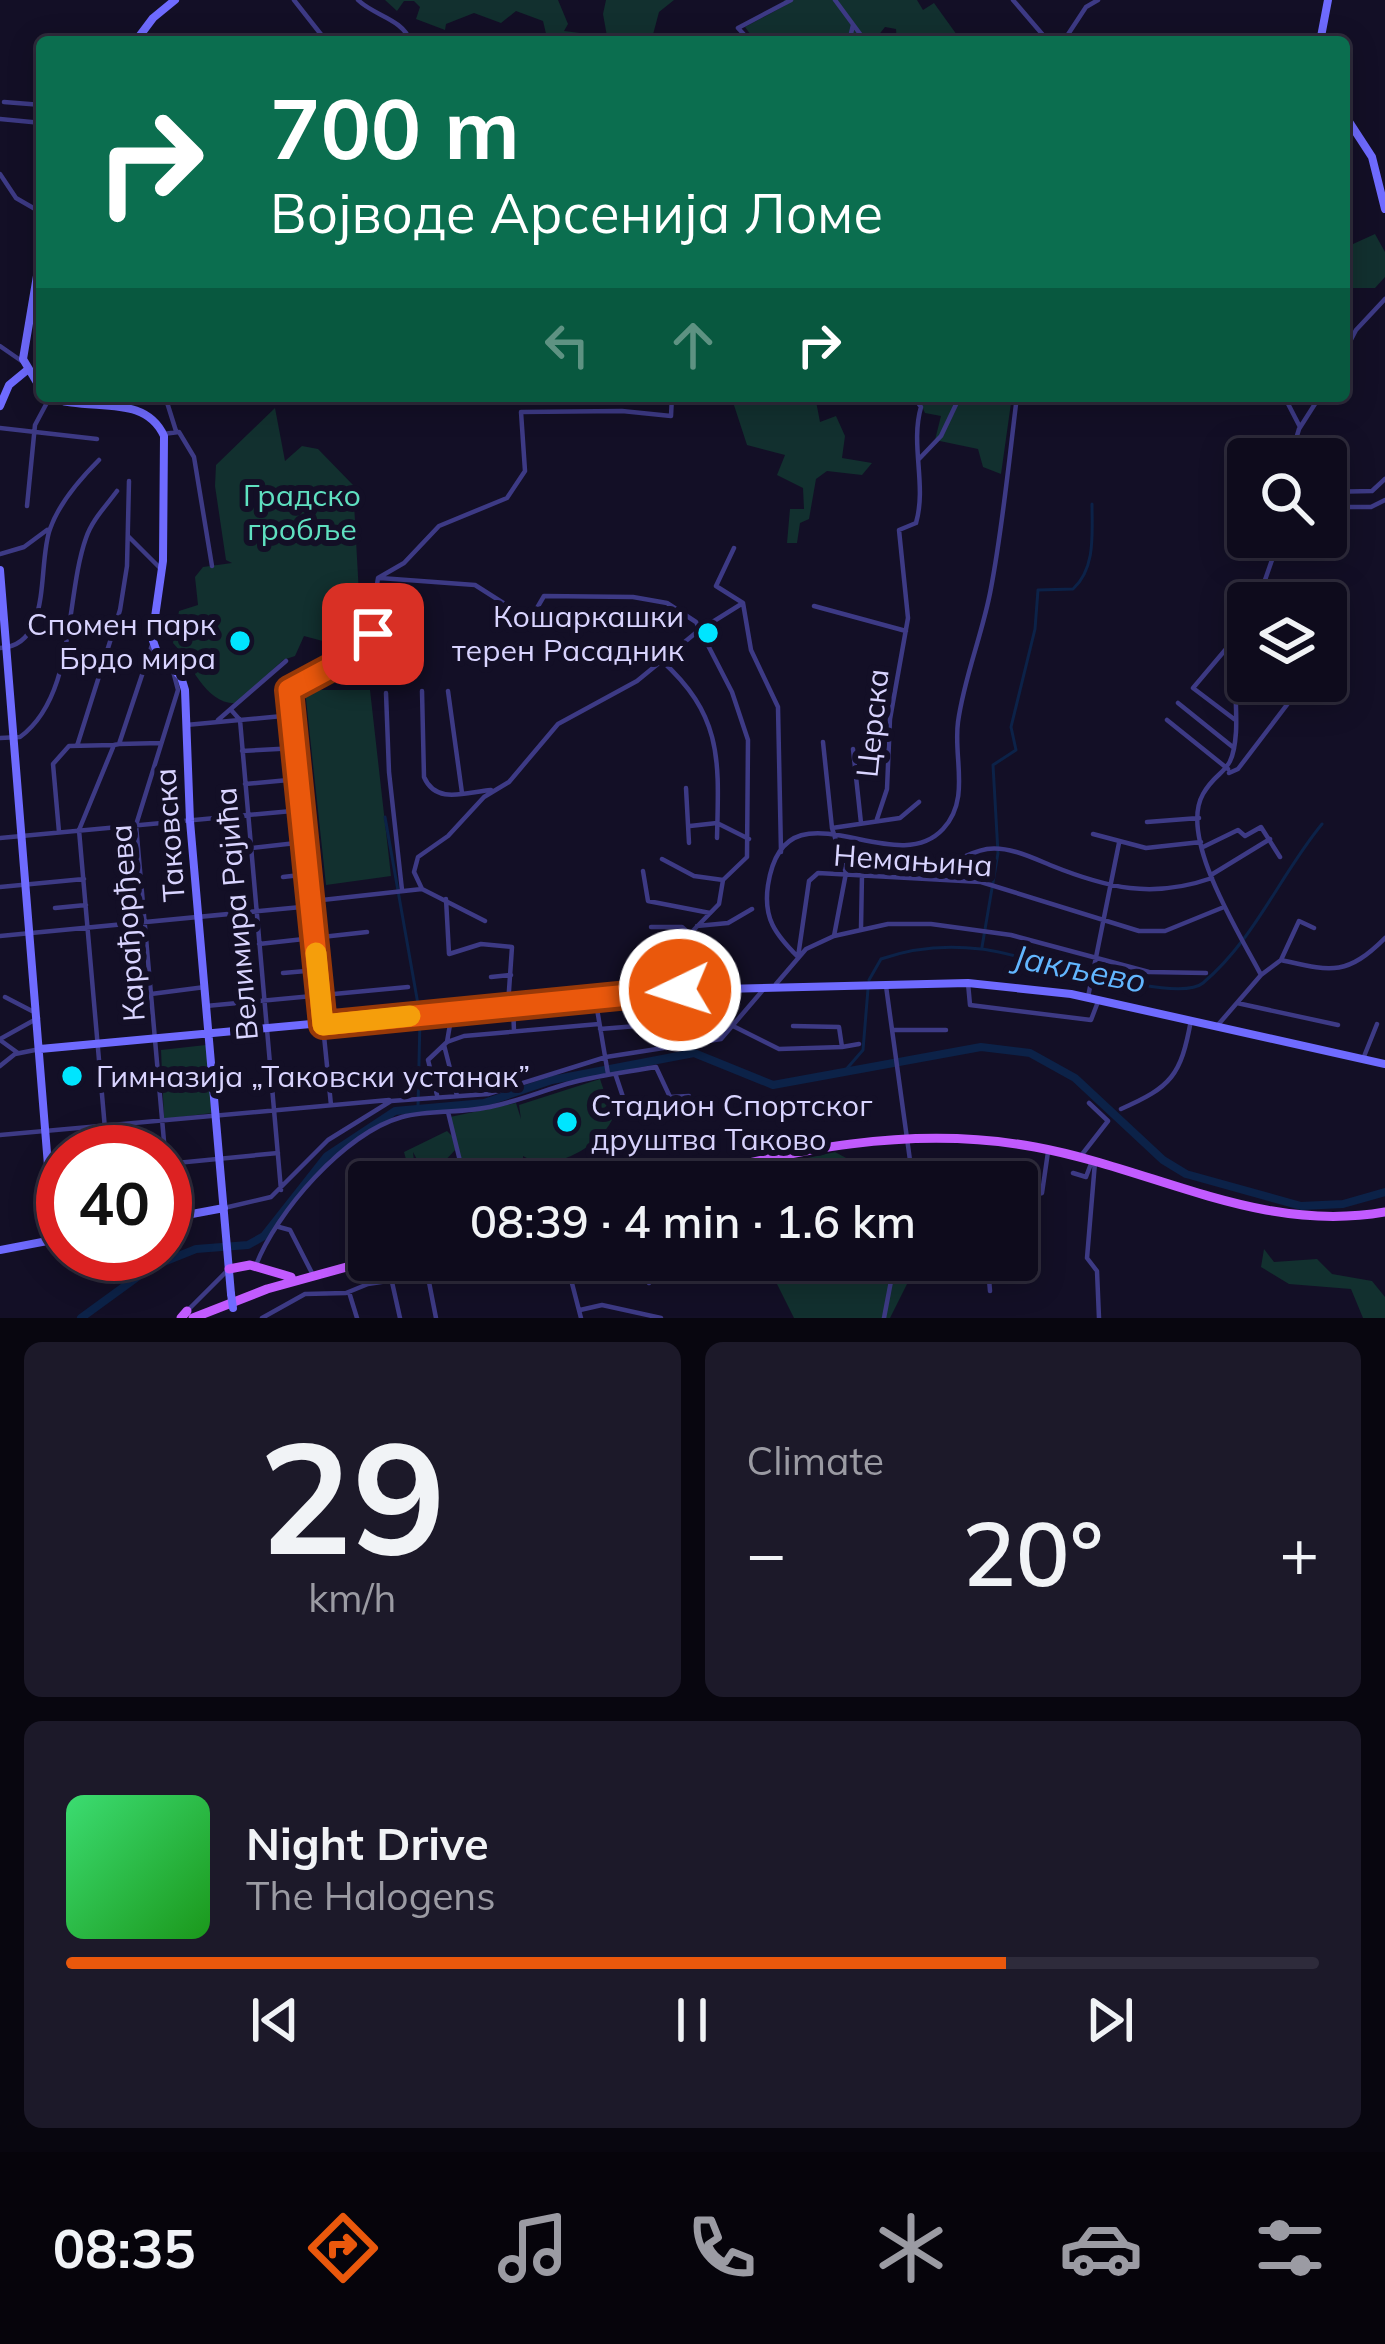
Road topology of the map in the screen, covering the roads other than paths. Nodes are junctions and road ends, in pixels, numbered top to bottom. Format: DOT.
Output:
graph roads {
  1 [pos="175,0"];
  2 [pos="294,0"];
  3 [pos="358,0"];
  4 [pos="791,0"];
  5 [pos="835,0"];
  6 [pos="1013,0"];
  7 [pos="1098,0"];
  8 [pos="1328,0"];
  9 [pos="853,25"];
  10 [pos="140,36"];
  11 [pos="322,36"];
  12 [pos="410,36"];
  13 [pos="745,36"];
  14 [pos="850,36"];
  15 [pos="861,36"];
  16 [pos="1044,36"];
  17 [pos="1067,36"];
  18 [pos="1321,36"];
  19 [pos="4,102"];
  20 [pos="36,105"];
  21 [pos="0,119"];
  22 [pos="36,122"];
  23 [pos="1350,122"];
  24 [pos="0,173"];
  25 [pos="1385,209"];
  26 [pos="36,210"];
  27 [pos="36,297"];
  28 [pos="1385,299"];
  29 [pos="1350,342"];
  30 [pos="0,346"];
  31 [pos="24,366"];
  32 [pos="36,381"];
  33 [pos="1,402"];
  34 [pos="44,402"];
  35 [pos="67,402"];
  36 [pos="168,402"];
  37 [pos="672,402"];
  38 [pos="917,402"];
  39 [pos="957,402"];
  40 [pos="1016,402"];
  41 [pos="1287,402"];
  42 [pos="1316,402"];
  43 [pos="1300,427"];
  44 [pos="0,428"];
  45 [pos="176,431"];
  46 [pos="33,434"];
  47 [pos="164,434"];
  48 [pos="1297,438"];
  49 [pos="97,439"];
  50 [pos="919,459"];
  51 [pos="99,460"];
  52 [pos="1385,478"];
  53 [pos="129,482"];
  54 [pos="117,491"];
  55 [pos="1347,492"];
  56 [pos="1385,500"];
  57 [pos="27,506"];
  58 [pos="1347,507"];
  59 [pos="50,529"];
  60 [pos="128,536"];
  61 [pos="734,548"];
  62 [pos="0,554"];
  63 [pos="212,566"];
  64 [pos="0,570"];
  65 [pos="162,570"];
  66 [pos="378,578"];
  67 [pos="742,603"];
  68 [pos="814,606"];
  69 [pos="698,631"];
  70 [pos="905,631"];
  71 [pos="153,642"];
  72 [pos="3,648"];
  73 [pos="1227,649"];
  74 [pos="662,660"];
  75 [pos="286,661"];
  76 [pos="171,666"];
  77 [pos="422,691"];
  78 [pos="448,691"];
  79 [pos="386,693"];
  80 [pos="1236,702"];
  81 [pos="1289,702"];
  82 [pos="1178,703"];
  83 [pos="232,711"];
  84 [pos="293,715"];
  85 [pos="240,720"];
  86 [pos="1167,720"];
  87 [pos="1236,720"];
  88 [pos="213,723"];
  89 [pos="186,725"];
  90 [pos="0,737"];
  91 [pos="12,738"];
  92 [pos="823,742"];
  93 [pos="161,743"];
  94 [pos="117,745"];
  95 [pos="76,746"];
  96 [pos="296,748"];
  97 [pos="1234,748"];
  98 [pos="853,749"];
  99 [pos="242,751"];
  100 [pos="1226,772"];
  101 [pos="299,779"];
  102 [pos="245,784"];
  103 [pos="686,788"];
  104 [pos="491,790"];
  105 [pos="462,793"];
  106 [pos="919,802"];
  107 [pos="302,810"];
  108 [pos="248,816"];
  109 [pos="1199,818"];
  110 [pos="877,819"];
  111 [pos="190,821"];
  112 [pos="1147,822"];
  113 [pos="717,823"];
  114 [pos="861,823"];
  115 [pos="136,826"];
  116 [pos="690,826"];
  117 [pos="832,829"];
  118 [pos="80,830"];
  119 [pos="59,832"];
  120 [pos="1093,834"];
  121 [pos="20,837"];
  122 [pos="0,838"];
  123 [pos="717,838"];
  124 [pos="1270,838"];
  125 [pos="749,839"];
  126 [pos="306,842"];
  127 [pos="689,843"];
  128 [pos="1119,843"];
  129 [pos="1202,845"];
  130 [pos="251,848"];
  131 [pos="781,853"];
  132 [pos="1280,857"];
  133 [pos="662,859"];
  134 [pos="643,871"];
  135 [pos="846,872"];
  136 [pos="309,874"];
  137 [pos="862,874"];
  138 [pos="1212,876"];
  139 [pos="283,877"];
  140 [pos="84,879"];
  141 [pos="928,879"];
  142 [pos="723,880"];
  143 [pos="25,885"];
  144 [pos="0,887"];
  145 [pos="1111,887"];
  146 [pos="422,889"];
  147 [pos="398,890"];
  148 [pos="446,899"];
  149 [pos="312,904"];
  150 [pos="86,905"];
  151 [pos="1224,907"];
  152 [pos="55,908"];
  153 [pos="752,909"];
  154 [pos="256,913"];
  155 [pos="710,914"];
  156 [pos="199,917"];
  157 [pos="484,921"];
  158 [pos="143,922"];
  159 [pos="1102,923"];
  160 [pos="698,926"];
  161 [pos="651,927"];
  162 [pos="88,928"];
  163 [pos="1314,928"];
  164 [pos="860,930"];
  165 [pos="367,932"];
  166 [pos="28,933"];
  167 [pos="689,934"];
  168 [pos="834,936"];
  169 [pos="0,937"];
  170 [pos="315,937"];
  171 [pos="1385,938"];
  172 [pos="259,944"];
  173 [pos="677,953"];
  174 [pos="709,953"];
  175 [pos="798,957"];
  176 [pos="1281,960"];
  177 [pos="1095,961"];
  178 [pos="677,963"];
  179 [pos="652,964"];
  180 [pos="318,970"];
  181 [pos="283,973"];
  182 [pos="1205,973"];
  183 [pos="511,975"];
  184 [pos="1261,975"];
  185 [pos="490,977"];
  186 [pos="881,983"];
  187 [pos="968,983"];
  188 [pos="772,985"];
  189 [pos="205,987"];
  190 [pos="408,987"];
  191 [pos="680,990"];
  192 [pos="152,994"];
  193 [pos="320,995"];
  194 [pos="595,997"];
  195 [pos="5,998"];
  196 [pos="1093,998"];
  197 [pos="264,1001"];
  198 [pos="1237,1003"];
  199 [pos="510,1005"];
  200 [pos="206,1006"];
  201 [pos="452,1012"];
  202 [pos="37,1016"];
  203 [pos="1191,1020"];
  204 [pos="674,1022"];
  205 [pos="1338,1024"];
  206 [pos="1377,1024"];
  207 [pos="323,1025"];
  208 [pos="600,1026"];
  209 [pos="793,1026"];
  210 [pos="1217,1026"];
  211 [pos="735,1027"];
  212 [pos="267,1030"];
  213 [pos="514,1030"];
  214 [pos="890,1030"];
  215 [pos="946,1030"];
  216 [pos="208,1035"];
  217 [pos="0,1039"];
  218 [pos="157,1040"];
  219 [pos="446,1044"];
  220 [pos="859,1044"];
  221 [pos="98,1046"];
  222 [pos="842,1047"];
  223 [pos="40,1049"];
  224 [pos="18,1053"];
  225 [pos="606,1059"];
  226 [pos="1364,1059"];
  227 [pos="1385,1064"];
  228 [pos="0,1066"];
  229 [pos="611,1074"];
  230 [pos="437,1095"];
  231 [pos="457,1096"];
  232 [pos="689,1096"];
  233 [pos="391,1101"];
  234 [pos="625,1103"];
  235 [pos="1089,1103"];
  236 [pos="331,1105"];
  237 [pos="1121,1109"];
  238 [pos="274,1110"];
  239 [pos="448,1112"];
  240 [pos="216,1114"];
  241 [pos="162,1120"];
  242 [pos="45,1125"];
  243 [pos="105,1125"];
  244 [pos="114,1125"];
  245 [pos="162,1125"];
  246 [pos="36,1133"];
  247 [pos="0,1136"];
  248 [pos="905,1137"];
  249 [pos="1048,1150"];
  250 [pos="278,1153"];
  251 [pos="220,1158"];
  252 [pos="1089,1160"];
  253 [pos="192,1161"];
  254 [pos="460,1161"];
  255 [pos="755,1161"];
  256 [pos="909,1161"];
  257 [pos="1073,1173"];
  258 [pos="281,1190"];
  259 [pos="1038,1194"];
  260 [pos="224,1208"];
  261 [pos="1385,1212"];
  262 [pos="192,1214"];
  263 [pos="279,1227"];
  264 [pos="36,1243"];
  265 [pos="0,1250"];
  266 [pos="256,1266"];
  267 [pos="348,1266"];
  268 [pos="229,1272"];
  269 [pos="308,1277"];
  270 [pos="392,1281"];
  271 [pos="429,1281"];
  272 [pos="571,1281"];
  273 [pos="891,1281"];
  274 [pos="988,1281"];
  275 [pos="349,1292"];
  276 [pos="991,1292"];
  277 [pos="233,1313"];
  278 [pos="580,1314"];
  279 [pos="192,1316"];
  280 [pos="262,1318"];
  281 [pos="357,1318"];
  282 [pos="400,1318"];
  283 [pos="436,1318"];
  284 [pos="661,1318"];
  285 [pos="884,1318"];
  286 [pos="1099,1318"];
  1 -- 10 [label="street"];
  2 -- 11 [label="street"];
  3 -- 12 [label="street"];
  4 -- 13 [label="street"];
  5 -- 9 [label="street"];
  6 -- 16 [label="street"];
  7 -- 17 [label="street"];
  8 -- 18 [label="street"];
  9 -- 14 [label="street"];
  9 -- 15 [label="street"];
  19 -- 20 [label="street"];
  21 -- 22 [label="street"];
  23 -- 25 [label="street"];
  24 -- 26 [label="street"];
  27 -- 31 [label="street"];
  28 -- 29 [label="street"];
  30 -- 31 [label="street"];
  31 -- 32 [label="street"];
  31 -- 33 [label="street"];
  34 -- 46 [label="street"];
  35 -- 47 [label="street"];
  36 -- 45 [label="street"];
  37 -- 66 [label="street"];
  38 -- 50 [label="street, Церска"];
  39 -- 50 [label="street"];
  40 -- 117 [label="street"];
  41 -- 43 [label="street"];
  42 -- 43 [label="street"];
  43 -- 48 [label="street"];
  44 -- 46 [label="street"];
  45 -- 47 [label="street"];
  45 -- 63 [label="street"];
  46 -- 49 [label="street"];
  46 -- 57 [label="street"];
  47 -- 65 [label="street"];
  50 -- 70 [label="street, Церска"];
  51 -- 59 [label="street"];
  52 -- 55 [label="street"];
  53 -- 60 [label="street"];
  54 -- 91 [label="street"];
  56 -- 58 [label="street"];
  59 -- 62 [label="street"];
  59 -- 72 [label="street"];
  60 -- 65 [label="street"];
  60 -- 95 [label="street"];
  61 -- 67 [label="street"];
  64 -- 72 [label="street"];
  65 -- 71 [label="street"];
  66 -- 69 [label="street"];
  66 -- 84 [label="street"];
  67 -- 69 [label="street"];
  67 -- 131 [label="street"];
  68 -- 70 [label="street, Церска"];
  69 -- 74 [label="street"];
  69 -- 125 [label="street"];
  70 -- 110 [label="street, Церска"];
  71 -- 76 [label="street, Таковска"];
  71 -- 94 [label="street"];
  72 -- 91 [label="street"];
  73 -- 87 [label="street"];
  74 -- 104 [label="street"];
  74 -- 113 [label="street"];
  75 -- 83 [label="street"];
  76 -- 89 [label="street, Таковска"];
  76 -- 93 [label="street, Карађорђева"];
  77 -- 105 [label="street"];
  78 -- 105 [label="street"];
  79 -- 147 [label="street"];
  80 -- 87 [label="street"];
  81 -- 100 [label="street"];
  82 -- 97 [label="street"];
  83 -- 85 [label="street"];
  83 -- 88 [label="street"];
  84 -- 85 [label="street"];
  84 -- 96 [label="street"];
  85 -- 88 [label="street"];
  85 -- 99 [label="street, Велимира Рајића"];
  86 -- 100 [label="street"];
  87 -- 97 [label="street"];
  88 -- 89 [label="street"];
  89 -- 111 [label="street, Таковска"];
  90 -- 91 [label="street"];
  91 -- 121 [label="street"];
  92 -- 117 [label="street"];
  93 -- 94 [label="street"];
  93 -- 115 [label="street, Карађорђева"];
  94 -- 95 [label="street"];
  94 -- 118 [label="street"];
  95 -- 119 [label="street"];
  96 -- 99 [label="street"];
  96 -- 101 [label="street"];
  97 -- 100 [label="street"];
  98 -- 114 [label="street"];
  99 -- 102 [label="street, Велимира Рајића"];
  100 -- 109 [label="street"];
  101 -- 102 [label="street"];
  101 -- 107 [label="street"];
  102 -- 108 [label="street, Велимира Рајића"];
  103 -- 116 [label="street"];
  104 -- 105 [label="street"];
  104 -- 146 [label="street"];
  106 -- 110 [label="street"];
  107 -- 108 [label="street"];
  107 -- 126 [label="street"];
  108 -- 111 [label="street"];
  108 -- 130 [label="street, Велимира Рајића"];
  109 -- 112 [label="street"];
  109 -- 129 [label="street"];
  110 -- 114 [label="street"];
  111 -- 115 [label="street"];
  111 -- 156 [label="street, Таковска"];
  113 -- 116 [label="street"];
  113 -- 123 [label="street"];
  113 -- 125 [label="street"];
  114 -- 117 [label="street"];
  115 -- 118 [label="street"];
  115 -- 158 [label="street, Карађорђева"];
  116 -- 127 [label="street"];
  117 -- 131 [label="street"];
  117 -- 135 [label="street"];
  118 -- 119 [label="street"];
  118 -- 140 [label="street"];
  119 -- 121 [label="street"];
  120 -- 128 [label="street"];
  121 -- 122 [label="street"];
  121 -- 143 [label="street"];
  124 -- 129 [label="street"];
  124 -- 132 [label="street"];
  124 -- 138 [label="street"];
  125 -- 142 [label="street"];
  126 -- 130 [label="street"];
  126 -- 136 [label="street"];
  128 -- 129 [label="street"];
  128 -- 145 [label="street"];
  129 -- 138 [label="street"];
  130 -- 154 [label="street, Велимира Рајића"];
  131 -- 175 [label="street"];
  133 -- 142 [label="street"];
  134 -- 155 [label="street"];
  135 -- 137 [label="street, Немањина"];
  135 -- 168 [label="street"];
  135 -- 175 [label="street, Немањина"];
  136 -- 139 [label="street"];
  136 -- 149 [label="street"];
  137 -- 141 [label="street, Немањина"];
  137 -- 164 [label="street"];
  138 -- 145 [label="street"];
  138 -- 151 [label="street"];
  140 -- 143 [label="street"];
  140 -- 150 [label="street"];
  141 -- 145 [label="street"];
  141 -- 159 [label="street, Немањина"];
  142 -- 155 [label="street"];
  143 -- 144 [label="street"];
  143 -- 166 [label="street"];
  145 -- 159 [label="street"];
  146 -- 147 [label="street"];
  146 -- 148 [label="street"];
  147 -- 149 [label="street"];
  148 -- 157 [label="street"];
  148 -- 183 [label="street"];
  149 -- 154 [label="street"];
  149 -- 170 [label="street"];
  150 -- 152 [label="street"];
  150 -- 162 [label="street"];
  151 -- 159 [label="street, Немањина"];
  151 -- 184 [label="street"];
  153 -- 160 [label="street"];
  154 -- 156 [label="street"];
  154 -- 172 [label="street, Велимира Рајића"];
  155 -- 160 [label="street"];
  156 -- 158 [label="street"];
  156 -- 189 [label="street, Таковска"];
  158 -- 162 [label="street"];
  158 -- 192 [label="street, Карађорђева"];
  159 -- 177 [label="street"];
  160 -- 167 [label="street"];
  161 -- 167 [label="street"];
  162 -- 166 [label="street"];
  162 -- 221 [label="street"];
  163 -- 176 [label="street"];
  164 -- 168 [label="street"];
  164 -- 177 [label="street"];
  165 -- 170 [label="street"];
  166 -- 169 [label="street"];
  166 -- 202 [label="street"];
  167 -- 173 [label="street"];
  168 -- 175 [label="street"];
  170 -- 172 [label="street"];
  170 -- 180 [label="street"];
  171 -- 176 [label="street"];
  172 -- 197 [label="street, Велимира Рајића"];
  173 -- 174 [label="street"];
  173 -- 178 [label="street"];
  175 -- 188 [label="street"];
  176 -- 184 [label="street"];
  177 -- 182 [label="street"];
  177 -- 196 [label="street"];
  178 -- 179 [label="street"];
  178 -- 191 [label="street"];
  180 -- 181 [label="street"];
  180 -- 193 [label="street"];
  183 -- 185 [label="street"];
  183 -- 199 [label="street"];
  184 -- 198 [label="street"];
  186 -- 187 [label="street"];
  186 -- 188 [label="street"];
  186 -- 214 [label="street"];
  187 -- 196 [label="street"];
  187 -- 196 [label="street"];
  188 -- 191 [label="street"];
  188 -- 211 [label="street"];
  189 -- 192 [label="street"];
  189 -- 200 [label="street, Таковска"];
  190 -- 193 [label="street"];
  191 -- 194 [label="street"];
  192 -- 218 [label="street, Карађорђева"];
  193 -- 197 [label="street"];
  193 -- 207 [label="street"];
  194 -- 199 [label="street"];
  194 -- 208 [label="street"];
  195 -- 202 [label="street"];
  196 -- 203 [label="street"];
  197 -- 200 [label="street"];
  197 -- 212 [label="street, Велимира Рајића"];
  198 -- 205 [label="street"];
  198 -- 210 [label="street"];
  199 -- 201 [label="street"];
  199 -- 213 [label="street"];
  200 -- 216 [label="street, Таковска"];
  201 -- 207 [label="street"];
  201 -- 219 [label="street"];
  202 -- 217 [label="street"];
  202 -- 223 [label="street"];
  203 -- 210 [label="street"];
  203 -- 237 [label="street"];
  204 -- 208 [label="street"];
  206 -- 226 [label="street"];
  207 -- 212 [label="street"];
  207 -- 236 [label="street"];
  208 -- 213 [label="street"];
  208 -- 225 [label="street"];
  209 -- 222 [label="street"];
  210 -- 226 [label="street"];
  211 -- 222 [label="street"];
  211 -- 225 [label="street"];
  212 -- 216 [label="street"];
  212 -- 238 [label="street, Велимира Рајића"];
  213 -- 219 [label="street"];
  214 -- 215 [label="street"];
  214 -- 248 [label="street"];
  216 -- 218 [label="street"];
  216 -- 240 [label="street, Таковска"];
  217 -- 224 [label="street"];
  218 -- 221 [label="street"];
  218 -- 241 [label="street, Карађорђева"];
  219 -- 230 [label="street"];
  219 -- 231 [label="street"];
  220 -- 222 [label="street"];
  221 -- 223 [label="street"];
  221 -- 243 [label="street"];
  223 -- 224 [label="street"];
  223 -- 242 [label="street"];
  224 -- 228 [label="street"];
  225 -- 229 [label="street"];
  225 -- 231 [label="street"];
  226 -- 227 [label="street"];
  229 -- 232 [label="street"];
  229 -- 234 [label="street"];
  229 -- 239 [label="street"];
  230 -- 231 [label="street"];
  230 -- 233 [label="street"];
  233 -- 236 [label="street"];
  233 -- 258 [label="street"];
  235 -- 252 [label="street"];
  236 -- 238 [label="street"];
  238 -- 240 [label="street"];
  238 -- 250 [label="street, Велимира Рајића"];
  239 -- 254 [label="street"];
  239 -- 263 [label="street"];
  240 -- 241 [label="street"];
  240 -- 251 [label="street, Таковска"];
  241 -- 244 [label="street"];
  241 -- 245 [label="street, Карађорђева"];
  246 -- 247 [label="street"];
  248 -- 249 [label="main road"];
  248 -- 255 [label="main road"];
  248 -- 256 [label="street"];
  249 -- 252 [label="main road"];
  249 -- 259 [label="street"];
  250 -- 251 [label="street"];
  250 -- 258 [label="street, Велимира Рајића"];
  251 -- 253 [label="street"];
  251 -- 260 [label="street, Таковска"];
  252 -- 257 [label="street"];
  252 -- 261 [label="main road"];
  252 -- 286 [label="street"];
  258 -- 260 [label="street"];
  260 -- 262 [label="street"];
  260 -- 268 [label="street, Таковска"];
  263 -- 266 [label="street"];
  263 -- 269 [label="street"];
  264 -- 265 [label="street"];
  266 -- 268 [label="main road"];
  266 -- 269 [label="main road"];
  267 -- 269 [label="main road"];
  268 -- 277 [label="street, Таковска, bridge"];
  268 -- 279 [label="street"];
  269 -- 279 [label="main road"];
  270 -- 275 [label="street"];
  270 -- 282 [label="street"];
  271 -- 283 [label="street"];
  272 -- 278 [label="street"];
  273 -- 285 [label="street"];
  274 -- 276 [label="street"];
  275 -- 280 [label="street"];
  275 -- 281 [label="street"];
  278 -- 284 [label="street"];
}
